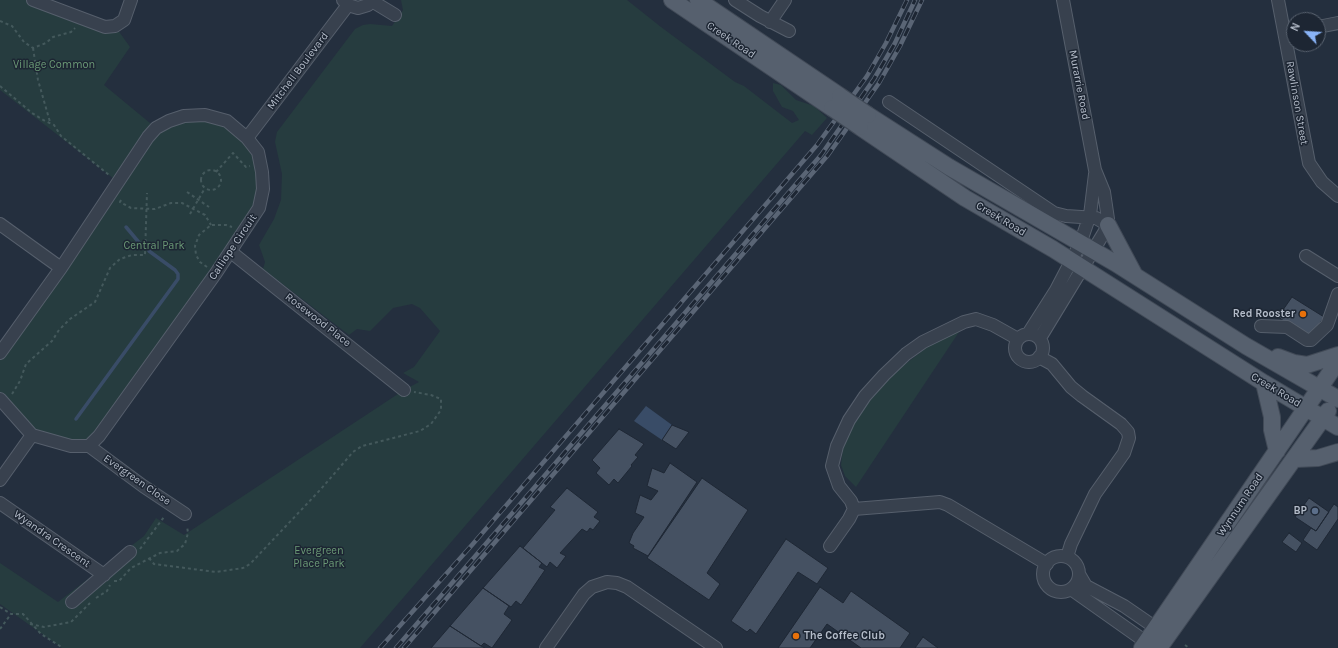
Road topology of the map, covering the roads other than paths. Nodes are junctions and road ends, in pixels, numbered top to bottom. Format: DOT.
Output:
graph roads {
  1 [pos="33,0"];
  2 [pos="131,0"];
  3 [pos="372,0"];
  4 [pos="672,0"];
  5 [pos="698,0"];
  6 [pos="735,0"];
  7 [pos="785,0"];
  8 [pos="1063,0"];
  9 [pos="1278,0"];
  10 [pos="345,3"];
  11 [pos="396,15"];
  12 [pos="770,22"];
  13 [pos="1286,23"];
  14 [pos="1338,23"];
  15 [pos="1326,25"];
  16 [pos="789,31"];
  17 [pos="1292,52"];
  18 [pos="836,102"];
  19 [pos="889,102"];
  20 [pos="864,121"];
  21 [pos="247,138"];
  22 [pos="1095,170"];
  23 [pos="1338,196"];
  24 [pos="1090,217"];
  25 [pos="0,224"];
  26 [pos="1108,225"];
  27 [pos="1086,247"];
  28 [pos="230,252"];
  29 [pos="1306,256"];
  30 [pos="1077,265"];
  31 [pos="62,268"];
  32 [pos="1338,276"];
  33 [pos="1135,277"];
  34 [pos="1338,294"];
  35 [pos="1261,326"];
  36 [pos="1023,336"];
  37 [pos="1040,338"];
  38 [pos="0,353"];
  39 [pos="1258,354"];
  40 [pos="1338,355"];
  41 [pos="1040,357"];
  42 [pos="1338,361"];
  43 [pos="1264,383"];
  44 [pos="1319,388"];
  45 [pos="404,390"];
  46 [pos="1337,398"];
  47 [pos="0,399"];
  48 [pos="1306,408"];
  49 [pos="1323,418"];
  50 [pos="1338,427"];
  51 [pos="32,435"];
  52 [pos="89,446"];
  53 [pos="1277,451"];
  54 [pos="1338,452"];
  55 [pos="1296,459"];
  56 [pos="0,480"];
  57 [pos="0,503"];
  58 [pos="854,509"];
  59 [pos="185,514"];
  60 [pos="830,546"];
  61 [pos="130,552"];
  62 [pos="1067,557"];
  63 [pos="1047,564"];
  64 [pos="1079,574"];
  65 [pos="104,575"];
  66 [pos="1071,589"];
  67 [pos="72,602"];
  68 [pos="1156,628"];
  69 [pos="1149,646"];
  70 [pos="546,648"];
  71 [pos="716,648"];
  1 -- 2 [label="street"];
  3 -- 10 [label="street, Mitchell Boulevard"];
  3 -- 11 [label="street"];
  4 -- 18 [label="main road, Creek Road"];
  5 -- 18 [label="main road, Creek Road"];
  6 -- 12 [label="street"];
  7 -- 12 [label="street"];
  8 -- 22 [label="street, Murarrie Road"];
  9 -- 13 [label="street, Rawlinson Street"];
  10 -- 21 [label="street, Mitchell Boulevard"];
  12 -- 16 [label="street"];
  14 -- 15 [label="street"];
  17 -- 23 [label="street, Rawlinson Street"];
  18 -- 20 [label="main road, Creek Road, bridge"];
  19 -- 24 [label="street"];
  20 -- 27 [label="main road, Creek Road"];
  20 -- 30 [label="main road, Creek Road"];
  21 -- 28 [label="street, Calliope Circuit"];
  21 -- 31 [label="street, Calliope Circuit"];
  22 -- 24 [label="street, Murarrie Road"];
  22 -- 26 [label="street, Murarrie Road"];
  24 -- 26 [label="street"];
  24 -- 27 [label="street, Murarrie Road"];
  25 -- 31 [label="street"];
  26 -- 27 [label="street, Murarrie Road"];
  26 -- 33 [label="main road"];
  27 -- 30 [label="street, Murarrie Road"];
  27 -- 33 [label="main road, Creek Road"];
  28 -- 45 [label="street, Rosewood Place"];
  28 -- 52 [label="street, Calliope Circuit"];
  29 -- 32 [label="street"];
  30 -- 36 [label="street"];
  30 -- 37 [label="street"];
  30 -- 43 [label="main road, Creek Road"];
  31 -- 38 [label="street, Calliope Circuit"];
  33 -- 39 [label="main road, Creek Road"];
  34 -- 35 [label="street"];
  36 -- 37 [label="street"];
  36 -- 41 [label="street"];
  36 -- 58 [label="street"];
  37 -- 41 [label="street"];
  39 -- 40 [label="main road"];
  39 -- 44 [label="main road, Creek Road"];
  41 -- 62 [label="street"];
  42 -- 44 [label="main road, Wynnum Road"];
  43 -- 48 [label="main road, Creek Road"];
  43 -- 53 [label="main road"];
  44 -- 46 [label="main road, Creek Road"];
  44 -- 48 [label="main road, Wynnum Road"];
  46 -- 49 [label="main road, Wynnum Road"];
  47 -- 51 [label="street"];
  48 -- 49 [label="main road, Creek Road"];
  48 -- 53 [label="main road, Wynnum Road"];
  49 -- 50 [label="main road, Creek Road"];
  49 -- 55 [label="main road, Wynnum Road"];
  51 -- 52 [label="street"];
  51 -- 56 [label="street"];
  52 -- 59 [label="street, Evergreen Close"];
  53 -- 68 [label="main road, Wynnum Road"];
  54 -- 55 [label="main road"];
  55 -- 69 [label="main road, Wynnum Road"];
  57 -- 65 [label="street, Wyandra Crescent"];
  58 -- 60 [label="street"];
  58 -- 63 [label="street"];
  61 -- 65 [label="street, Wyandra Crescent"];
  62 -- 63 [label="street"];
  62 -- 64 [label="street"];
  63 -- 66 [label="street"];
  64 -- 66 [label="street"];
  64 -- 68 [label="street"];
  65 -- 67 [label="street, Wyandra Crescent"];
  66 -- 69 [label="street"];
  68 -- 69 [label="main road, Wynnum Road"];
  70 -- 71 [label="street"];
}
